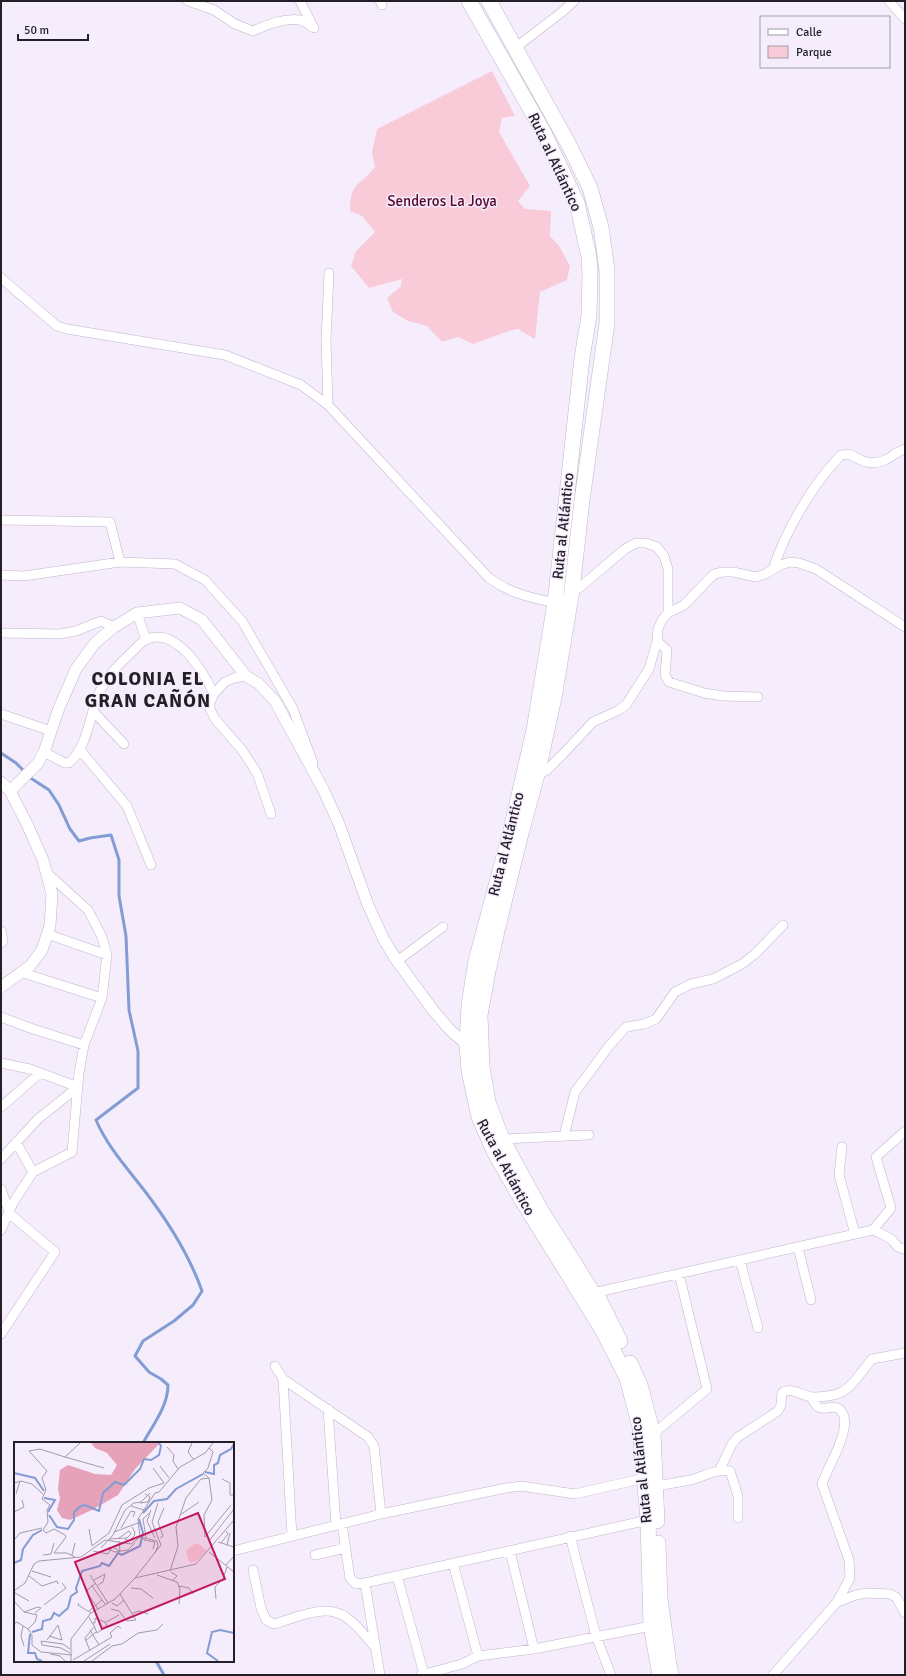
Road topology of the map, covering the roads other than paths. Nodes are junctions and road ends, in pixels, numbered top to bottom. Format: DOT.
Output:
graph roads {
  1 [pos="188,1"];
  2 [pos="300,1"];
  3 [pos="469,1"];
  4 [pos="489,1"];
  5 [pos="574,1"];
  6 [pos="889,1"];
  7 [pos="905,19"];
  8 [pos="515,48"];
  9 [pos="329,273"];
  10 [pos="1,278"];
  11 [pos="328,405"];
  12 [pos="905,449"];
  13 [pos="1,520"];
  14 [pos="120,562"];
  15 [pos="773,569"];
  16 [pos="1,575"];
  17 [pos="572,590"];
  18 [pos="555,603"];
  19 [pos="668,613"];
  20 [pos="137,614"];
  21 [pos="114,627"];
  22 [pos="905,627"];
  23 [pos="1,633"];
  24 [pos="146,640"];
  25 [pos="657,641"];
  26 [pos="246,676"];
  27 [pos="214,694"];
  28 [pos="758,697"];
  29 [pos="93,711"];
  30 [pos="1,714"];
  31 [pos="51,731"];
  32 [pos="124,744"];
  33 [pos="80,750"];
  34 [pos="44,752"];
  35 [pos="537,775"];
  36 [pos="1,782"];
  37 [pos="323,788"];
  38 [pos="12,789"];
  39 [pos="271,814"];
  40 [pos="151,865"];
  41 [pos="46,872"];
  42 [pos="783,925"];
  43 [pos="443,927"];
  44 [pos="1,931"];
  45 [pos="47,934"];
  46 [pos="1,943"];
  47 [pos="107,955"];
  48 [pos="397,961"];
  49 [pos="20,972"];
  50 [pos="1,987"];
  51 [pos="102,998"];
  52 [pos="1,1017"];
  53 [pos="84,1045"];
  54 [pos="467,1045"];
  55 [pos="1,1063"];
  56 [pos="40,1073"];
  57 [pos="78,1087"];
  58 [pos="1,1107"];
  59 [pos="905,1131"];
  60 [pos="589,1135"];
  61 [pos="564,1136"];
  62 [pos="502,1139"];
  63 [pos="16,1142"];
  64 [pos="842,1147"];
  65 [pos="1,1159"];
  66 [pos="34,1172"];
  67 [pos="1,1189"];
  68 [pos="10,1214"];
  69 [pos="1,1230"];
  70 [pos="872,1230"];
  71 [pos="855,1234"];
  72 [pos="798,1247"];
  73 [pos="905,1249"];
  74 [pos="740,1260"];
  75 [pos="679,1274"];
  76 [pos="592,1293"];
  77 [pos="811,1300"];
  78 [pos="758,1328"];
  79 [pos="1,1334"];
  80 [pos="905,1353"];
  81 [pos="275,1366"];
  82 [pos="282,1380"];
  83 [pos="811,1397"];
  84 [pos="328,1409"];
  85 [pos="653,1434"];
  86 [pos="719,1471"];
  87 [pos="651,1482"];
  88 [pos="381,1514"];
  89 [pos="738,1518"];
  90 [pos="648,1520"];
  91 [pos="339,1524"];
  92 [pos="292,1536"];
  93 [pos="570,1536"];
  94 [pos="346,1548"];
  95 [pos="234,1551"];
  96 [pos="510,1551"];
  97 [pos="315,1555"];
  98 [pos="453,1563"];
  99 [pos="253,1570"];
  100 [pos="397,1576"];
  101 [pos="365,1583"];
  102 [pos="837,1602"];
  103 [pos="905,1613"];
  104 [pos="650,1626"];
  105 [pos="596,1636"];
  106 [pos="375,1647"];
  107 [pos="534,1648"];
  108 [pos="478,1656"];
  109 [pos="380,1675"];
  110 [pos="422,1675"];
  111 [pos="611,1675"];
  112 [pos="660,1675"];
  113 [pos="671,1675"];
  114 [pos="773,1675"];
  1 -- 2 [label="street"];
  3 -- 18 [label="highway, Ruta al Atlántico"];
  4 -- 8 [label="highway, Ruta al Atlántico"];
  5 -- 8 [label="street"];
  6 -- 7 [label="street"];
  8 -- 17 [label="highway, Ruta al Atlántico"];
  9 -- 11 [label="street"];
  10 -- 11 [label="street"];
  11 -- 18 [label="street"];
  12 -- 15 [label="street"];
  13 -- 14 [label="street"];
  14 -- 16 [label="street"];
  14 -- 37 [label="street"];
  15 -- 19 [label="street"];
  15 -- 22 [label="street"];
  17 -- 19 [label="street"];
  17 -- 35 [label="highway, Ruta al Atlántico"];
  18 -- 54 [label="highway, Ruta al Atlántico"];
  19 -- 25 [label="street"];
  20 -- 21 [label="street"];
  20 -- 24 [label="street"];
  20 -- 26 [label="street"];
  21 -- 23 [label="street"];
  21 -- 31 [label="street"];
  24 -- 27 [label="street"];
  24 -- 29 [label="street"];
  25 -- 28 [label="street"];
  25 -- 35 [label="street"];
  26 -- 27 [label="street"];
  26 -- 37 [label="street"];
  27 -- 39 [label="street"];
  29 -- 32 [label="street"];
  29 -- 33 [label="street"];
  30 -- 31 [label="street"];
  31 -- 34 [label="street"];
  33 -- 34 [label="street"];
  33 -- 40 [label="street"];
  34 -- 38 [label="street"];
  35 -- 62 [label="highway, Ruta al Atlántico"];
  36 -- 38 [label="street"];
  37 -- 48 [label="street"];
  38 -- 41 [label="street"];
  41 -- 45 [label="street"];
  41 -- 47 [label="street"];
  42 -- 61 [label="street"];
  43 -- 48 [label="street"];
  44 -- 46 [label="street"];
  45 -- 47 [label="street"];
  45 -- 49 [label="street"];
  47 -- 51 [label="street"];
  48 -- 54 [label="street"];
  49 -- 50 [label="street"];
  49 -- 51 [label="street"];
  51 -- 53 [label="street"];
  52 -- 53 [label="street"];
  53 -- 57 [label="street"];
  54 -- 87 [label="highway, Ruta al Atlántico"];
  55 -- 56 [label="street"];
  56 -- 57 [label="street"];
  56 -- 58 [label="street"];
  57 -- 63 [label="street"];
  57 -- 66 [label="street"];
  59 -- 70 [label="street"];
  60 -- 61 [label="street"];
  61 -- 62 [label="street"];
  62 -- 76 [label="highway, Ruta al Atlántico"];
  63 -- 65 [label="street"];
  63 -- 66 [label="street"];
  64 -- 71 [label="street"];
  66 -- 68 [label="street"];
  67 -- 68 [label="street"];
  68 -- 69 [label="street"];
  68 -- 79 [label="street"];
  70 -- 71 [label="street"];
  70 -- 73 [label="street"];
  71 -- 72 [label="street"];
  72 -- 74 [label="street"];
  72 -- 77 [label="street"];
  74 -- 75 [label="street"];
  74 -- 78 [label="street"];
  75 -- 76 [label="street"];
  75 -- 85 [label="street"];
  76 -- 85 [label="highway, Ruta al Atlántico"];
  80 -- 83 [label="street"];
  81 -- 82 [label="street"];
  82 -- 84 [label="street"];
  82 -- 92 [label="street"];
  83 -- 86 [label="street"];
  83 -- 102 [label="street"];
  84 -- 88 [label="street"];
  84 -- 91 [label="street"];
  85 -- 87 [label="highway, Ruta al Atlántico"];
  86 -- 87 [label="street"];
  86 -- 89 [label="street"];
  87 -- 88 [label="street"];
  87 -- 90 [label="highway, Ruta al Atlántico"];
  87 -- 113 [label="highway, Ruta al Atlántico"];
  88 -- 91 [label="street"];
  90 -- 93 [label="street"];
  90 -- 104 [label="highway, Ruta al Atlántico"];
  91 -- 92 [label="street"];
  91 -- 94 [label="street"];
  92 -- 95 [label="street"];
  93 -- 96 [label="street"];
  93 -- 105 [label="street"];
  94 -- 97 [label="street"];
  94 -- 101 [label="street"];
  96 -- 98 [label="street"];
  96 -- 107 [label="street"];
  98 -- 100 [label="street"];
  98 -- 108 [label="street"];
  99 -- 106 [label="street"];
  100 -- 101 [label="street"];
  100 -- 110 [label="street"];
  101 -- 106 [label="street"];
  102 -- 103 [label="street"];
  102 -- 114 [label="street"];
  104 -- 105 [label="street"];
  104 -- 112 [label="highway, Ruta al Atlántico"];
  105 -- 107 [label="street"];
  105 -- 111 [label="street"];
  106 -- 109 [label="street"];
  107 -- 108 [label="street"];
  108 -- 110 [label="street"];
}
